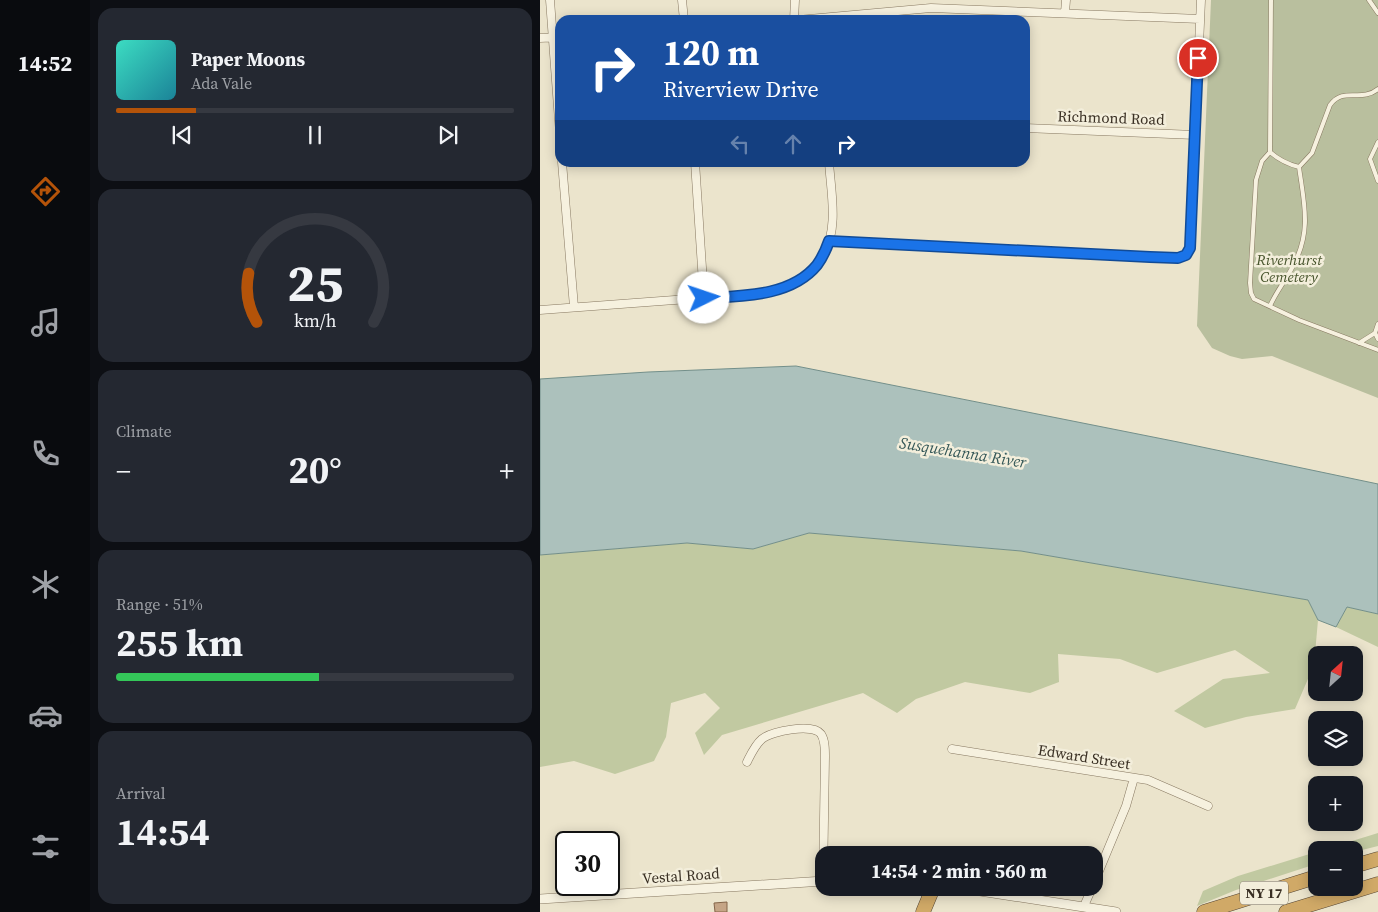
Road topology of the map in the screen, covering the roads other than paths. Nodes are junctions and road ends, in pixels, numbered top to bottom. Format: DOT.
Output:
graph roads {
  1 [pos="550,0"];
  2 [pos="682,0"];
  3 [pos="795,0"];
  4 [pos="1066,0"];
  5 [pos="1201,0"];
  6 [pos="1271,0"];
  7 [pos="1369,0"];
  8 [pos="931,4"];
  9 [pos="1066,13"];
  10 [pos="1378,13"];
  11 [pos="684,15"];
  12 [pos="796,15"];
  13 [pos="850,15"];
  14 [pos="1200,19"];
  15 [pos="555,26"];
  16 [pos="555,37"];
  17 [pos="540,38"];
  18 [pos="1378,89"];
  19 [pos="1030,128"];
  20 [pos="1195,135"];
  21 [pos="1378,142"];
  22 [pos="1270,152"];
  23 [pos="562,167"];
  24 [pos="695,167"];
  25 [pos="829,167"];
  26 [pos="1299,167"];
  27 [pos="1378,181"];
  28 [pos="829,241"];
  29 [pos="704,298"];
  30 [pos="1270,306"];
  31 [pos="574,307"];
  32 [pos="540,310"];
  33 [pos="1378,324"];
  34 [pos="1375,333"];
  35 [pos="1378,339"];
  36 [pos="1359,343"];
  37 [pos="1378,350"];
  38 [pos="952,750"];
  39 [pos="747,762"];
  40 [pos="1134,778"];
  41 [pos="1208,806"];
  42 [pos="824,846"];
  43 [pos="1378,858"];
  44 [pos="1103,861"];
  45 [pos="1363,863"];
  46 [pos="1308,879"];
  47 [pos="815,881"];
  48 [pos="1378,884"];
  49 [pos="930,896"];
  50 [pos="1016,896"];
  51 [pos="1088,896"];
  52 [pos="540,898"];
  53 [pos="1084,906"];
  54 [pos="1207,911"];
  55 [pos="923,912"];
  56 [pos="1116,912"];
  57 [pos="1286,912"];
  1 -- 15 [label="street"];
  2 -- 11 [label="street"];
  3 -- 12 [label="street"];
  4 -- 9 [label="street"];
  5 -- 14 [label="street"];
  6 -- 22 [label="lane"];
  7 -- 10 [label="lane"];
  8 -- 9 [label="street"];
  8 -- 13 [label="street"];
  9 -- 14 [label="street"];
  14 -- 20 [label="street"];
  16 -- 17 [label="street"];
  18 -- 26 [label="lane"];
  19 -- 20 [label="street, Richmond Road"];
  20 -- 28 [label="street"];
  21 -- 27 [label="lane"];
  22 -- 26 [label="lane"];
  22 -- 30 [label="lane"];
  23 -- 31 [label="street"];
  24 -- 29 [label="street"];
  25 -- 28 [label="street"];
  26 -- 30 [label="lane"];
  28 -- 29 [label="street"];
  29 -- 31 [label="street"];
  30 -- 36 [label="lane"];
  31 -- 32 [label="street"];
  33 -- 34 [label="lane"];
  34 -- 35 [label="lane"];
  34 -- 36 [label="lane"];
  36 -- 37 [label="lane"];
  38 -- 40 [label="street, Edward Street"];
  39 -- 42 [label="street"];
  40 -- 41 [label="street, Edward Street"];
  40 -- 44 [label="street"];
  43 -- 45 [label="highway"];
  46 -- 54 [label="highway, NY 17"];
  47 -- 52 [label="street, Vestal Road"];
  48 -- 57 [label="highway, NY 17"];
  49 -- 55 [label="highway"];
  50 -- 53 [label="street"];
  51 -- 53 [label="street"];
  53 -- 56 [label="street"];
}
